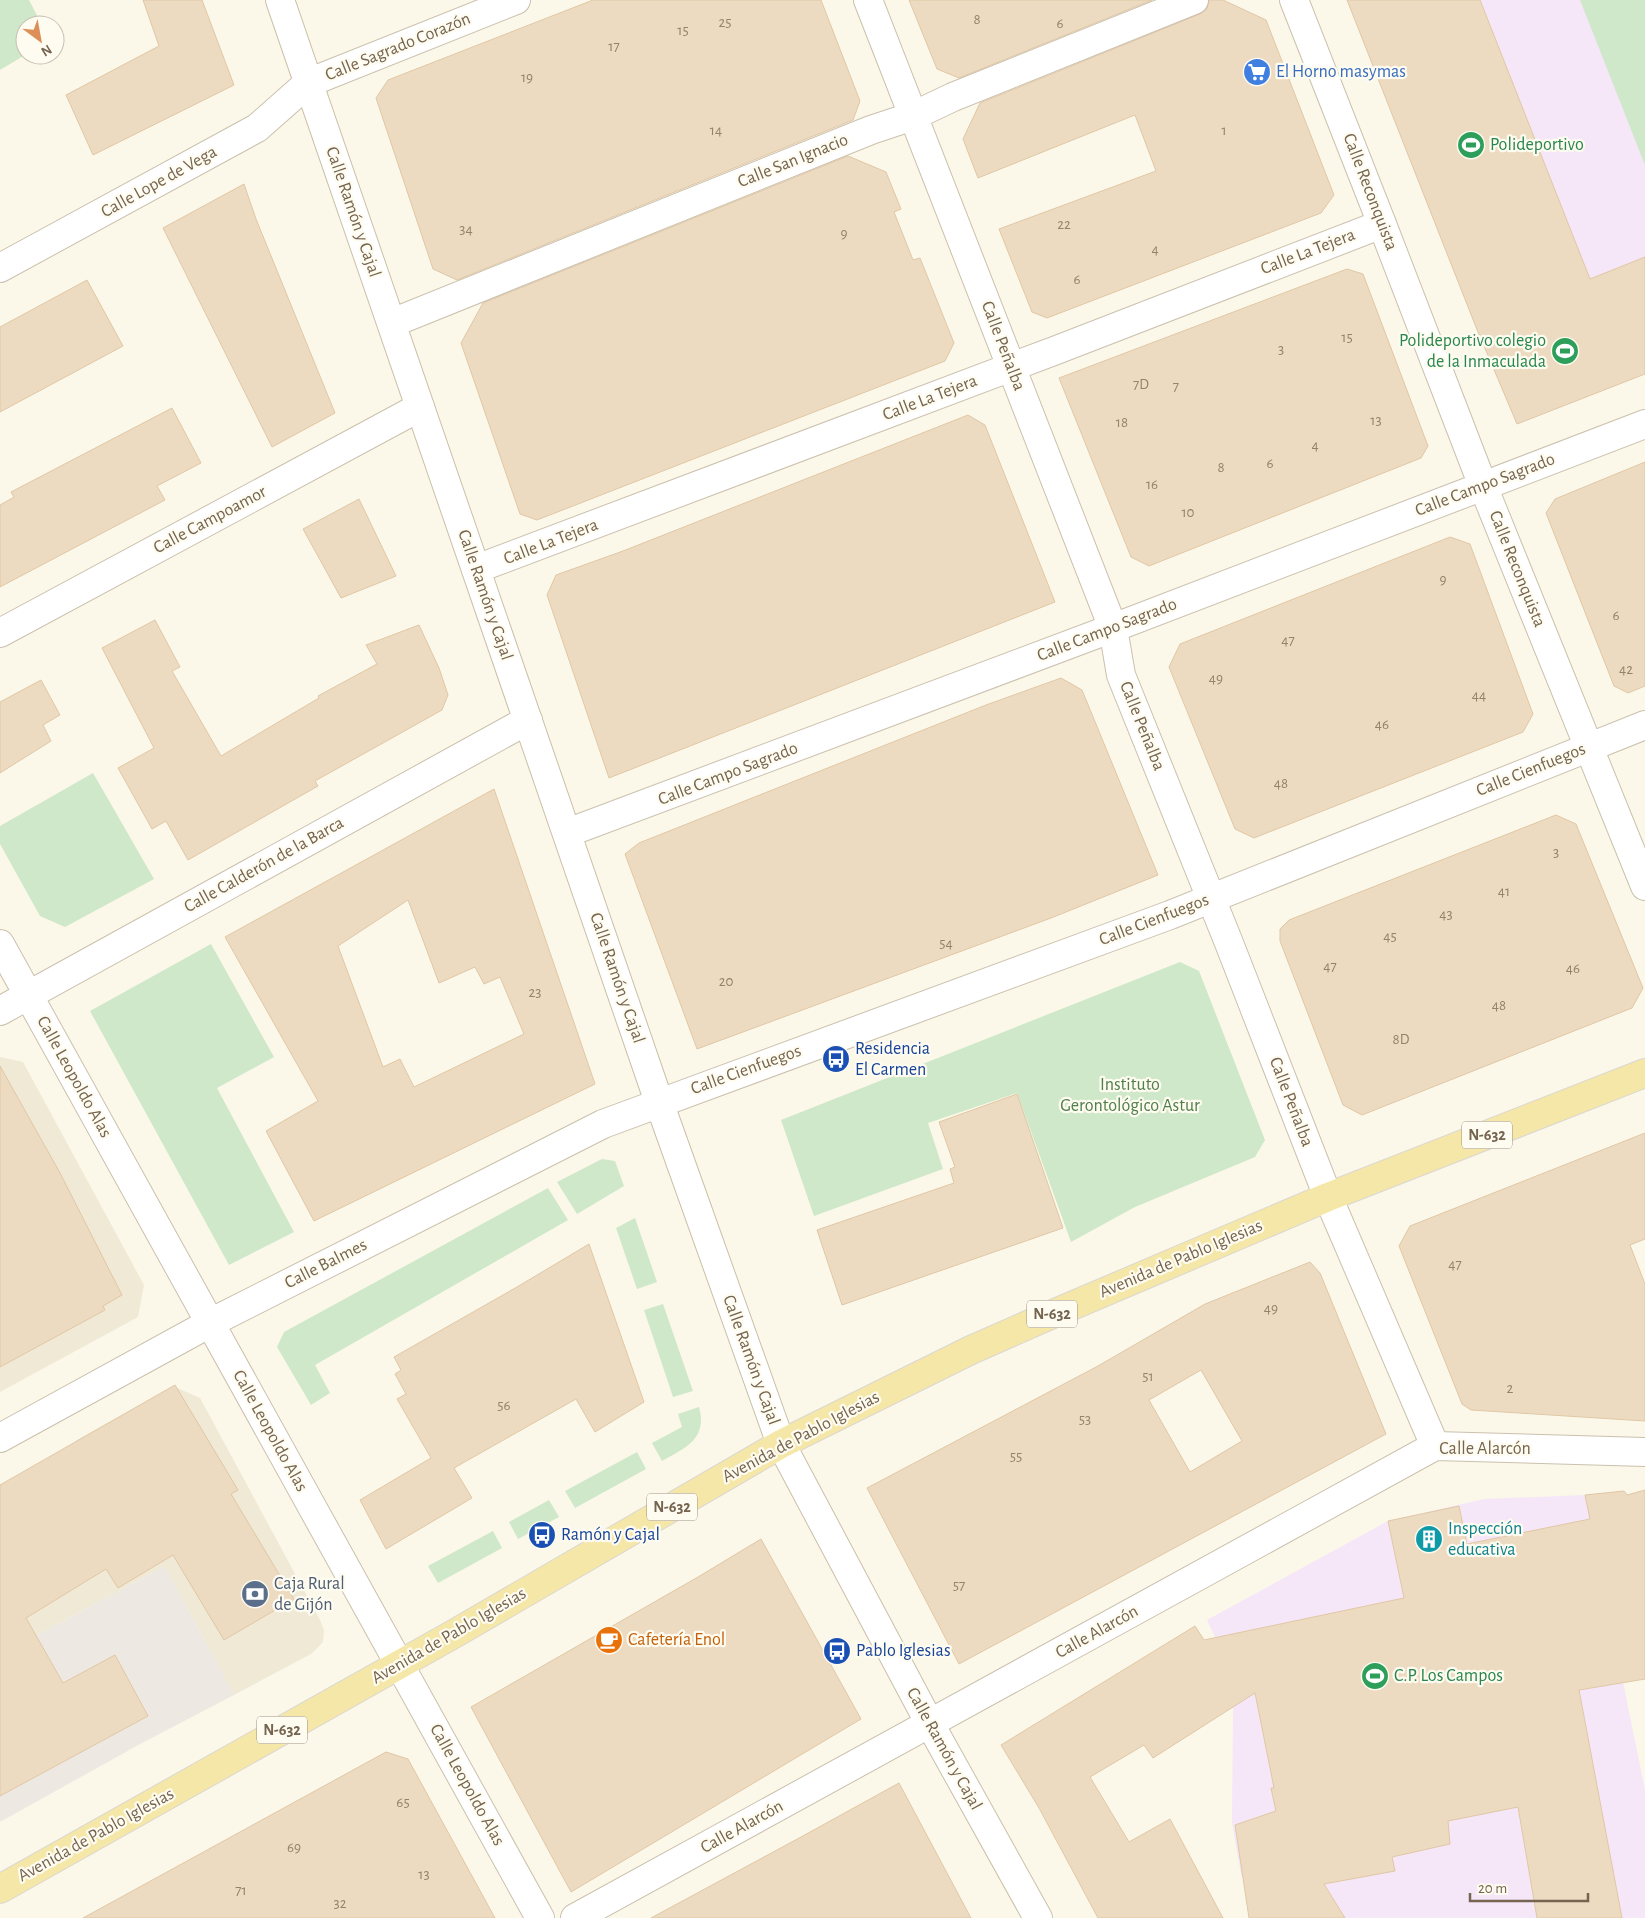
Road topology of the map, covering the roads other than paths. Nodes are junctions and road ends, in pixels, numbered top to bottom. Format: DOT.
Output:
graph roads {
  1 [pos="280,0"];
  2 [pos="516,0"];
  3 [pos="868,0"];
  4 [pos="1194,0"];
  5 [pos="1294,0"];
  6 [pos="308,83"];
  7 [pos="913,116"];
  8 [pos="1382,224"];
  9 [pos="0,268"];
  10 [pos="392,322"];
  11 [pos="1011,366"];
  12 [pos="420,407"];
  13 [pos="1645,424"];
  14 [pos="1483,486"];
  15 [pos="476,569"];
  16 [pos="1113,628"];
  17 [pos="0,633"];
  18 [pos="528,720"];
  19 [pos="1645,725"];
  20 [pos="1588,748"];
  21 [pos="567,833"];
  22 [pos="1645,886"];
  23 [pos="1212,898"];
  24 [pos="0,944"];
  25 [pos="28,995"];
  26 [pos="0,1010"];
  27 [pos="1645,1073"];
  28 [pos="659,1102"];
  29 [pos="1328,1197"];
  30 [pos="210,1323"];
  31 [pos="0,1438"];
  32 [pos="781,1444"];
  33 [pos="1435,1446"];
  34 [pos="1645,1452"];
  35 [pos="400,1664"];
  36 [pos="930,1724"];
  37 [pos="0,1889"];
  38 [pos="540,1918"];
  39 [pos="575,1918"];
  40 [pos="1038,1918"];
  1 -- 6 [label="street, Calle Ramón y Cajal"];
  2 -- 6 [label="street, Calle Sagrado Corazón"];
  3 -- 7 [label="street, Calle Peñalba"];
  4 -- 7 [label="street, Calle San Ignacio"];
  5 -- 8 [label="street, Calle Reconquista"];
  6 -- 9 [label="street, Calle Lope de Vega"];
  6 -- 10 [label="street, Calle Ramón y Cajal"];
  7 -- 10 [label="street, Calle San Ignacio"];
  7 -- 11 [label="street, Calle Peñalba"];
  8 -- 11 [label="street, Calle La Tejera"];
  8 -- 14 [label="street, Calle Reconquista"];
  10 -- 12 [label="street, Calle Ramón y Cajal"];
  11 -- 15 [label="street, Calle La Tejera"];
  11 -- 16 [label="street, Calle Peñalba"];
  12 -- 15 [label="street, Calle Ramón y Cajal"];
  12 -- 17 [label="street, Calle Campoamor"];
  13 -- 14 [label="street, Calle Campo Sagrado"];
  14 -- 16 [label="street, Calle Campo Sagrado"];
  14 -- 20 [label="street, Calle Reconquista"];
  15 -- 18 [label="street, Calle Ramón y Cajal"];
  16 -- 21 [label="street, Calle Campo Sagrado"];
  16 -- 23 [label="street, Calle Peñalba"];
  18 -- 21 [label="street, Calle Ramón y Cajal"];
  18 -- 25 [label="street, Calle Calderón de la Barca"];
  19 -- 20 [label="street, Calle Cienfuegos"];
  20 -- 22 [label="street, Calle Reconquista"];
  20 -- 23 [label="street, Calle Cienfuegos"];
  21 -- 28 [label="street, Calle Ramón y Cajal"];
  23 -- 28 [label="street, Calle Cienfuegos"];
  23 -- 29 [label="street, Calle Peñalba"];
  24 -- 25 [label="street, Calle Leopoldo Alas"];
  25 -- 26 [label="street, Calle Calderón de la Barca"];
  25 -- 30 [label="street, Calle Leopoldo Alas"];
  27 -- 29 [label="main road, Avenida de Pablo Iglesias / N-632"];
  28 -- 30 [label="street, Calle Balmes"];
  28 -- 32 [label="street, Calle Ramón y Cajal"];
  29 -- 32 [label="main road, Avenida de Pablo Iglesias / N-632"];
  29 -- 33 [label="street, Calle Peñalba"];
  30 -- 31 [label="street, Calle Balmes"];
  30 -- 35 [label="street, Calle Leopoldo Alas"];
  32 -- 35 [label="main road, Avenida de Pablo Iglesias / N-632"];
  32 -- 36 [label="street, Calle Ramón y Cajal"];
  33 -- 34 [label="street, Calle Alarcón"];
  33 -- 36 [label="street, Calle Alarcón"];
  35 -- 37 [label="main road, Avenida de Pablo Iglesias / N-632"];
  35 -- 38 [label="street, Calle Leopoldo Alas"];
  36 -- 39 [label="street, Calle Alarcón"];
  36 -- 40 [label="street, Calle Ramón y Cajal"];
}
